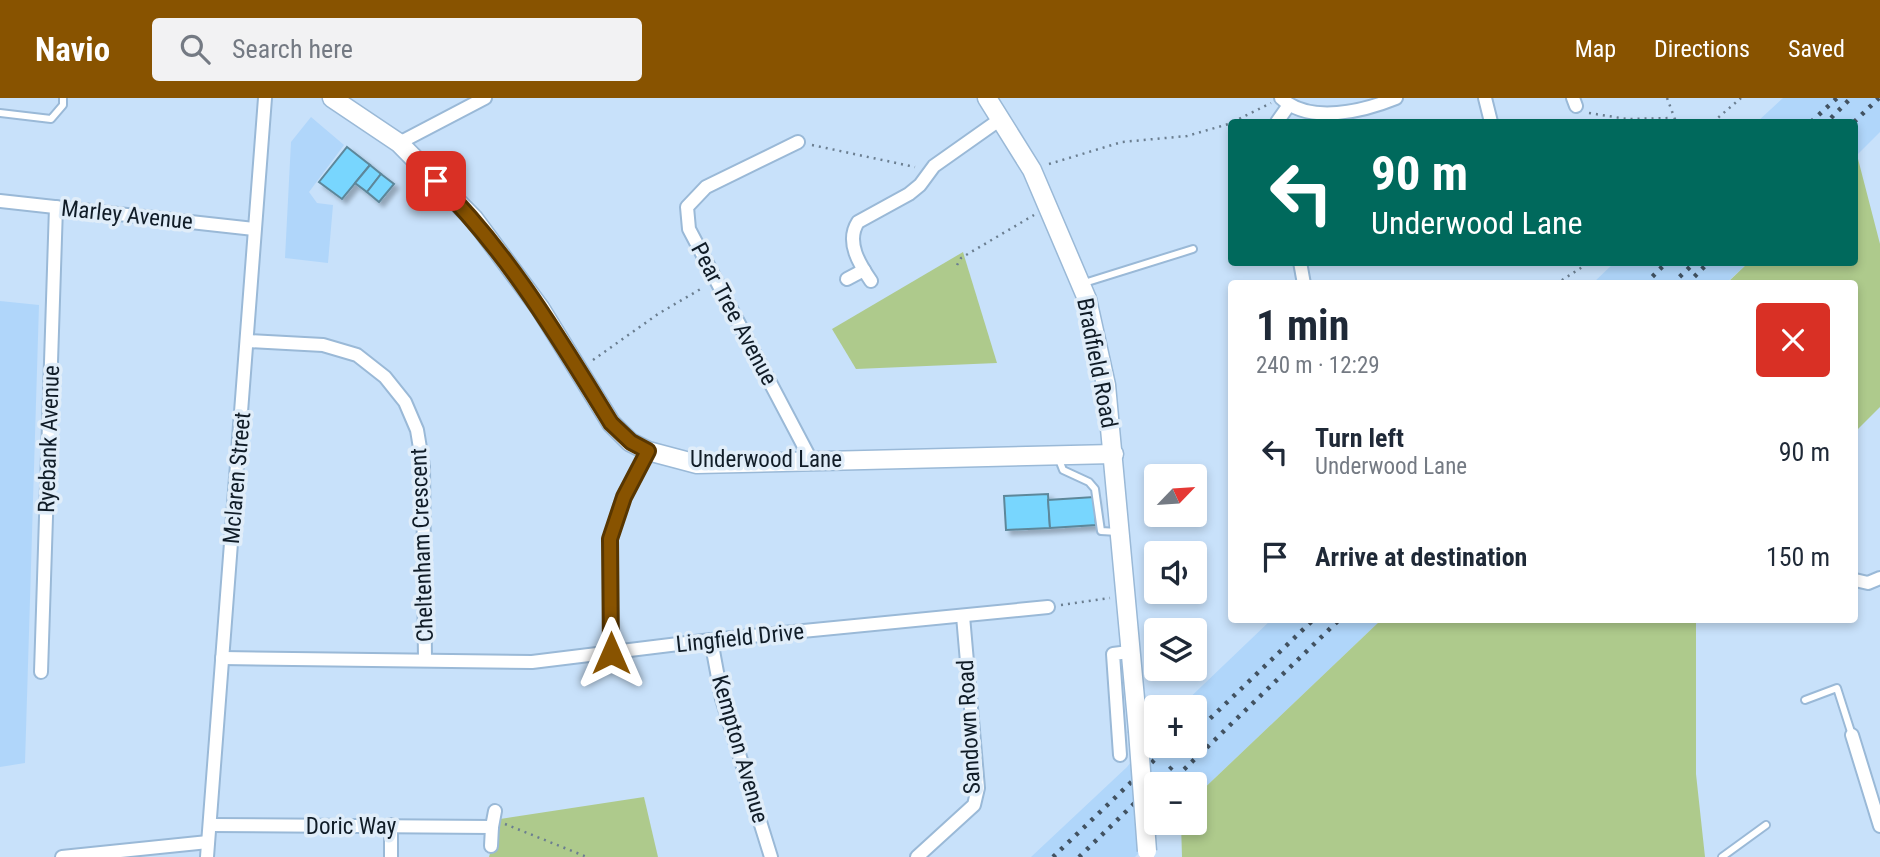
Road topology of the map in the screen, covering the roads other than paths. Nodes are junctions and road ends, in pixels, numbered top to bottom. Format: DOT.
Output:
graph roads {
  1 [pos="63,98"];
  2 [pos="265,98"];
  3 [pos="332,98"];
  4 [pos="485,98"];
  5 [pos="987,98"];
  6 [pos="1396,98"];
  7 [pos="1485,98"];
  8 [pos="1283,100"];
  9 [pos="470,102"];
  10 [pos="0,113"];
  11 [pos="1002,118"];
  12 [pos="1278,119"];
  13 [pos="1490,119"];
  14 [pos="798,142"];
  15 [pos="399,143"];
  16 [pos="0,201"];
  17 [pos="56,207"];
  18 [pos="254,229"];
  19 [pos="1194,249"];
  20 [pos="864,270"];
  21 [pos="847,279"];
  22 [pos="871,281"];
  23 [pos="1081,284"];
  24 [pos="248,341"];
  25 [pos="648,451"];
  26 [pos="1057,454"];
  27 [pos="1114,454"];
  28 [pos="811,460"];
  29 [pos="1120,532"];
  30 [pos="1880,578"];
  31 [pos="1858,581"];
  32 [pos="1048,607"];
  33 [pos="963,615"];
  34 [pos="711,640"];
  35 [pos="1129,652"];
  36 [pos="611,653"];
  37 [pos="222,658"];
  38 [pos="425,660"];
  39 [pos="41,672"];
  40 [pos="1805,700"];
  41 [pos="1852,735"];
  42 [pos="1120,755"];
  43 [pos="495,811"];
  44 [pos="211,825"];
  45 [pos="391,825"];
  46 [pos="1766,825"];
  47 [pos="1880,826"];
  48 [pos="492,827"];
  49 [pos="208,842"];
  50 [pos="491,846"];
  51 [pos="1147,854"];
  52 [pos="62,857"];
  53 [pos="207,857"];
  54 [pos="391,857"];
  55 [pos="771,857"];
  56 [pos="918,857"];
  57 [pos="1722,857"];
  1 -- 10 [label="lane"];
  2 -- 18 [label="street, Mclaren Street"];
  3 -- 15 [label="street, Underwood Lane"];
  4 -- 9 [label="street"];
  5 -- 11 [label="street, Bradfield Road"];
  6 -- 8 [label="street"];
  7 -- 13 [label="street"];
  8 -- 12 [label="street"];
  9 -- 15 [label="street"];
  11 -- 20 [label="street"];
  11 -- 23 [label="street, Bradfield Road"];
  14 -- 28 [label="street, Pear Tree Avenue"];
  15 -- 25 [label="street, Underwood Lane"];
  16 -- 17 [label="street, Marley Avenue"];
  17 -- 18 [label="street, Marley Avenue"];
  17 -- 39 [label="street, Ryebank Avenue"];
  18 -- 24 [label="street, Mclaren Street"];
  19 -- 23 [label="lane"];
  20 -- 21 [label="street"];
  20 -- 22 [label="street"];
  23 -- 27 [label="street, Bradfield Road"];
  24 -- 37 [label="street, Mclaren Street"];
  24 -- 38 [label="street, Cheltenham Crescent"];
  25 -- 28 [label="street, Underwood Lane"];
  25 -- 36 [label="street"];
  26 -- 27 [label="street, Underwood Lane"];
  26 -- 28 [label="street, Underwood Lane"];
  26 -- 29 [label="lane"];
  27 -- 29 [label="street, Bradfield Road"];
  29 -- 35 [label="street, Bradfield Road"];
  30 -- 31 [label="street"];
  32 -- 33 [label="street, Lingfield Drive"];
  33 -- 34 [label="street, Lingfield Drive"];
  33 -- 56 [label="street, Sandown Road"];
  34 -- 36 [label="street, Lingfield Drive"];
  34 -- 55 [label="street, Kempton Avenue"];
  35 -- 42 [label="street"];
  35 -- 51 [label="street, Bradfield Road, bridge"];
  36 -- 38 [label="street, Lingfield Drive"];
  37 -- 38 [label="street, Lingfield Drive"];
  37 -- 44 [label="street, Mclaren Street"];
  40 -- 41 [label="lane"];
  41 -- 47 [label="street"];
  43 -- 48 [label="street"];
  44 -- 45 [label="street, Doric Way"];
  44 -- 49 [label="street, Mclaren Street"];
  45 -- 48 [label="street, Doric Way"];
  45 -- 54 [label="street"];
  46 -- 57 [label="lane"];
  48 -- 50 [label="street"];
  49 -- 52 [label="street"];
  49 -- 53 [label="street, Mclaren Street"];
}
